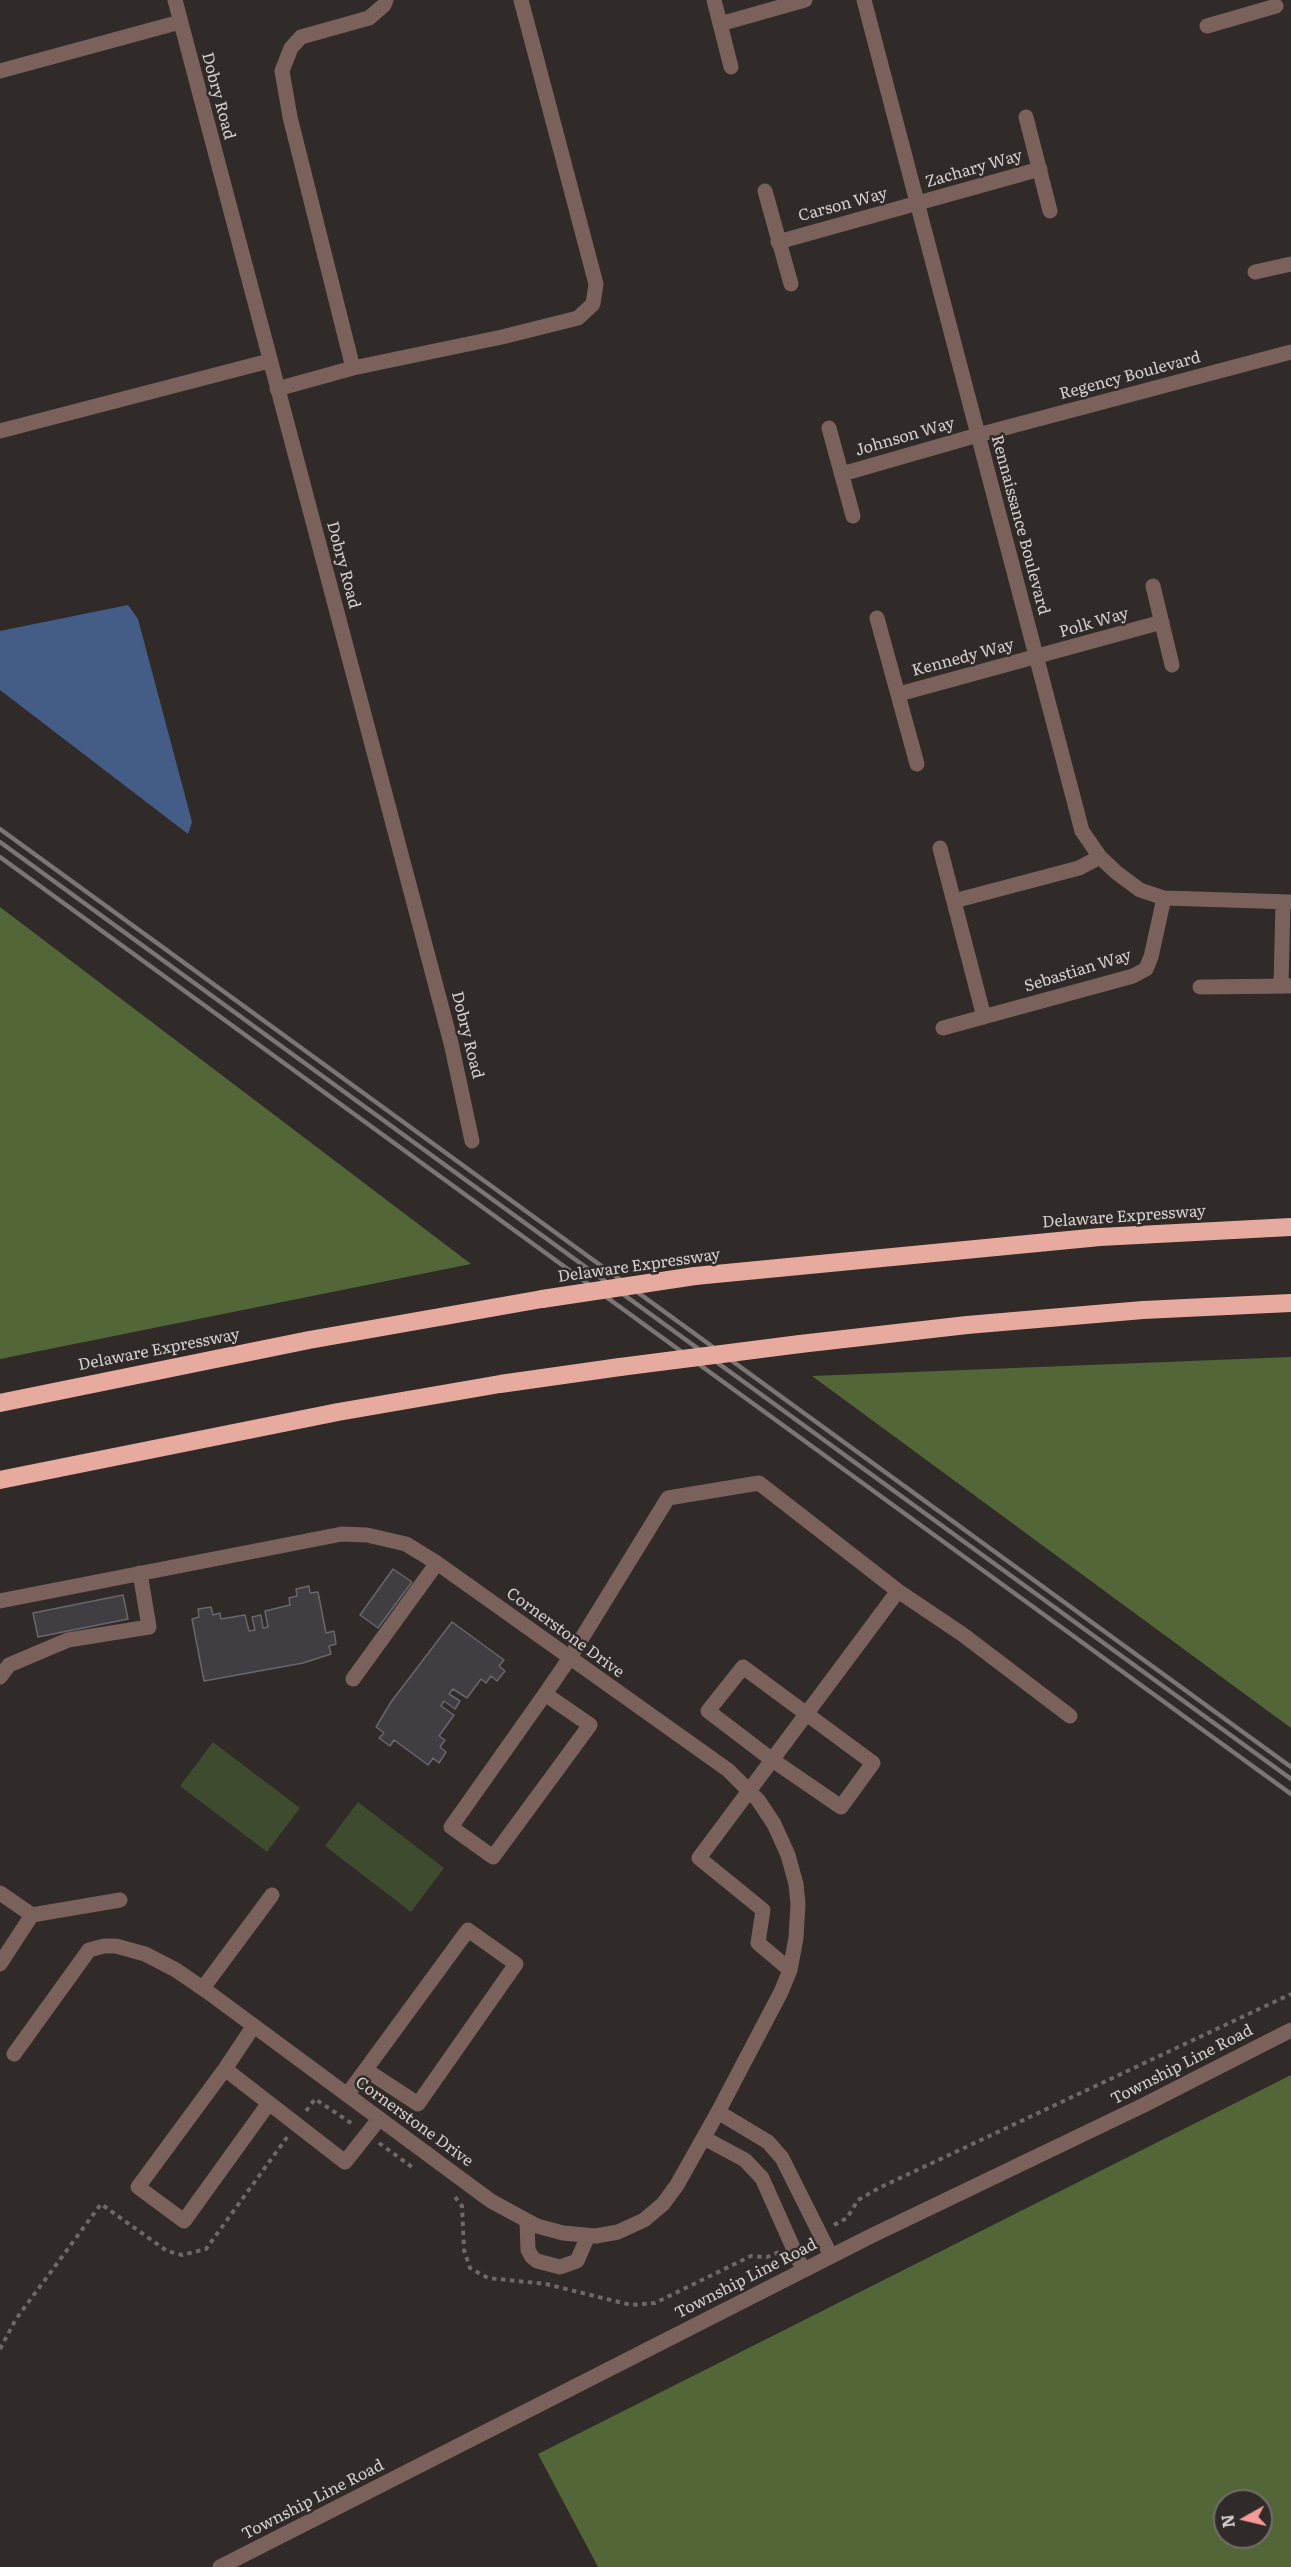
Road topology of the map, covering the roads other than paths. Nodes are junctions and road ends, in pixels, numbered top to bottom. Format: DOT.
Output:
graph roads {
  1 [pos="175,0"];
  2 [pos="386,0"];
  3 [pos="521,0"];
  4 [pos="714,0"];
  5 [pos="805,0"];
  6 [pos="864,0"];
  7 [pos="1276,6"];
  8 [pos="1240,7"];
  9 [pos="180,22"];
  10 [pos="720,24"];
  11 [pos="1207,26"];
  12 [pos="731,67"];
  13 [pos="0,71"];
  14 [pos="1026,117"];
  15 [pos="1040,169"];
  16 [pos="765,191"];
  17 [pos="917,203"];
  18 [pos="1050,211"];
  19 [pos="778,242"];
  20 [pos="1291,264"];
  21 [pos="1255,272"];
  22 [pos="791,284"];
  23 [pos="1291,352"];
  24 [pos="269,361"];
  25 [pos="353,368"];
  26 [pos="276,389"];
  27 [pos="829,428"];
  28 [pos="0,431"];
  29 [pos="978,435"];
  30 [pos="842,474"];
  31 [pos="853,516"];
  32 [pos="1153,586"];
  33 [pos="877,618"];
  34 [pos="1162,622"];
  35 [pos="1036,657"];
  36 [pos="1172,665"];
  37 [pos="899,694"];
  38 [pos="917,764"];
  39 [pos="940,848"];
  40 [pos="1100,857"];
  41 [pos="1164,898"];
  42 [pos="954,901"];
  43 [pos="1287,902"];
  44 [pos="1286,986"];
  45 [pos="1200,987"];
  46 [pos="984,1017"];
  47 [pos="943,1028"];
  48 [pos="472,1140"];
  49 [pos="1291,1227"];
  50 [pos="1291,1303"];
  51 [pos="0,1403"];
  52 [pos="0,1480"];
  53 [pos="437,1563"];
  54 [pos="140,1573"];
  55 [pos="898,1591"];
  56 [pos="0,1601"];
  57 [pos="569,1659"];
  58 [pos="0,1677"];
  59 [pos="353,1678"];
  60 [pos="545,1694"];
  61 [pos="805,1714"];
  62 [pos="1070,1716"];
  63 [pos="771,1759"];
  64 [pos="748,1790"];
  65 [pos="0,1893"];
  66 [pos="272,1895"];
  67 [pos="120,1900"];
  68 [pos="32,1915"];
  69 [pos="0,1964"];
  70 [pos="790,1970"];
  71 [pos="202,1988"];
  72 [pos="253,2027"];
  73 [pos="1291,2030"];
  74 [pos="14,2054"];
  75 [pos="225,2069"];
  76 [pos="366,2070"];
  77 [pos="347,2096"];
  78 [pos="269,2103"];
  79 [pos="718,2112"];
  80 [pos="379,2119"];
  81 [pos="704,2138"];
  82 [pos="527,2221"];
  83 [pos="588,2236"];
  84 [pos="831,2256"];
  85 [pos="803,2270"];
  86 [pos="220,2567"];
  1 -- 9 [label="street, Dobry Road"];
  2 -- 25 [label="street"];
  3 -- 25 [label="street"];
  4 -- 10 [label="street"];
  5 -- 10 [label="street"];
  6 -- 17 [label="street, Rennaissance Boulevard"];
  7 -- 8 [label="street"];
  8 -- 11 [label="street"];
  9 -- 13 [label="street"];
  9 -- 24 [label="street, Dobry Road"];
  10 -- 12 [label="street"];
  14 -- 15 [label="street"];
  15 -- 17 [label="street, Zachary Way"];
  15 -- 18 [label="street"];
  16 -- 19 [label="street"];
  17 -- 19 [label="street, Carson Way"];
  17 -- 29 [label="street, Rennaissance Boulevard"];
  19 -- 22 [label="street"];
  20 -- 21 [label="street"];
  23 -- 29 [label="street, Regency Boulevard"];
  24 -- 26 [label="street, Dobry Road"];
  24 -- 28 [label="street"];
  25 -- 26 [label="street"];
  26 -- 48 [label="street, Dobry Road"];
  27 -- 30 [label="street"];
  29 -- 30 [label="street, Johnson Way"];
  29 -- 35 [label="street, Rennaissance Boulevard"];
  30 -- 31 [label="street"];
  32 -- 34 [label="street"];
  33 -- 37 [label="street"];
  34 -- 35 [label="street, Polk Way"];
  34 -- 36 [label="street"];
  35 -- 37 [label="street, Kennedy Way"];
  35 -- 40 [label="street, Rennaissance Boulevard"];
  37 -- 38 [label="street"];
  39 -- 42 [label="street"];
  40 -- 41 [label="street, Rennaissance Boulevard"];
  40 -- 42 [label="street"];
  41 -- 43 [label="street, Rennaissance Boulevard"];
  41 -- 46 [label="street, Sebastian Way"];
  42 -- 46 [label="street"];
  43 -- 44 [label="street"];
  44 -- 45 [label="street"];
  46 -- 47 [label="street, Sebastian Way"];
  49 -- 51 [label="highway, Delaware Expressway, bridge"];
  50 -- 52 [label="highway, bridge"];
  53 -- 54 [label="street, Cornerstone Drive"];
  53 -- 57 [label="street, Cornerstone Drive"];
  53 -- 59 [label="street"];
  54 -- 56 [label="street, Cornerstone Drive"];
  54 -- 58 [label="street"];
  55 -- 57 [label="street"];
  55 -- 61 [label="street"];
  55 -- 62 [label="street"];
  57 -- 60 [label="street"];
  57 -- 64 [label="street, Cornerstone Drive"];
  60 -- 60 [label="street"];
  61 -- 63 [label="street"];
  61 -- 63 [label="street"];
  61 -- 63 [label="street"];
  63 -- 64 [label="street"];
  64 -- 70 [label="street, Cornerstone Drive"];
  64 -- 70 [label="street"];
  65 -- 68 [label="street"];
  66 -- 71 [label="street"];
  67 -- 68 [label="street"];
  68 -- 69 [label="street"];
  70 -- 79 [label="street, Cornerstone Drive"];
  71 -- 72 [label="street, Cornerstone Drive"];
  71 -- 74 [label="street, Cornerstone Drive"];
  72 -- 75 [label="street"];
  72 -- 77 [label="street, Cornerstone Drive"];
  73 -- 84 [label="street, Township Line Road"];
  75 -- 78 [label="street"];
  75 -- 78 [label="street"];
  76 -- 76 [label="street"];
  76 -- 77 [label="street"];
  77 -- 80 [label="street, Cornerstone Drive"];
  78 -- 80 [label="street"];
  79 -- 81 [label="street, Cornerstone Drive"];
  79 -- 84 [label="street"];
  80 -- 82 [label="street, Cornerstone Drive"];
  81 -- 83 [label="street, Cornerstone Drive"];
  81 -- 85 [label="street"];
  82 -- 83 [label="street, Cornerstone Drive"];
  82 -- 83 [label="street"];
  84 -- 85 [label="street, Township Line Road"];
  85 -- 86 [label="street, Township Line Road"];
}
